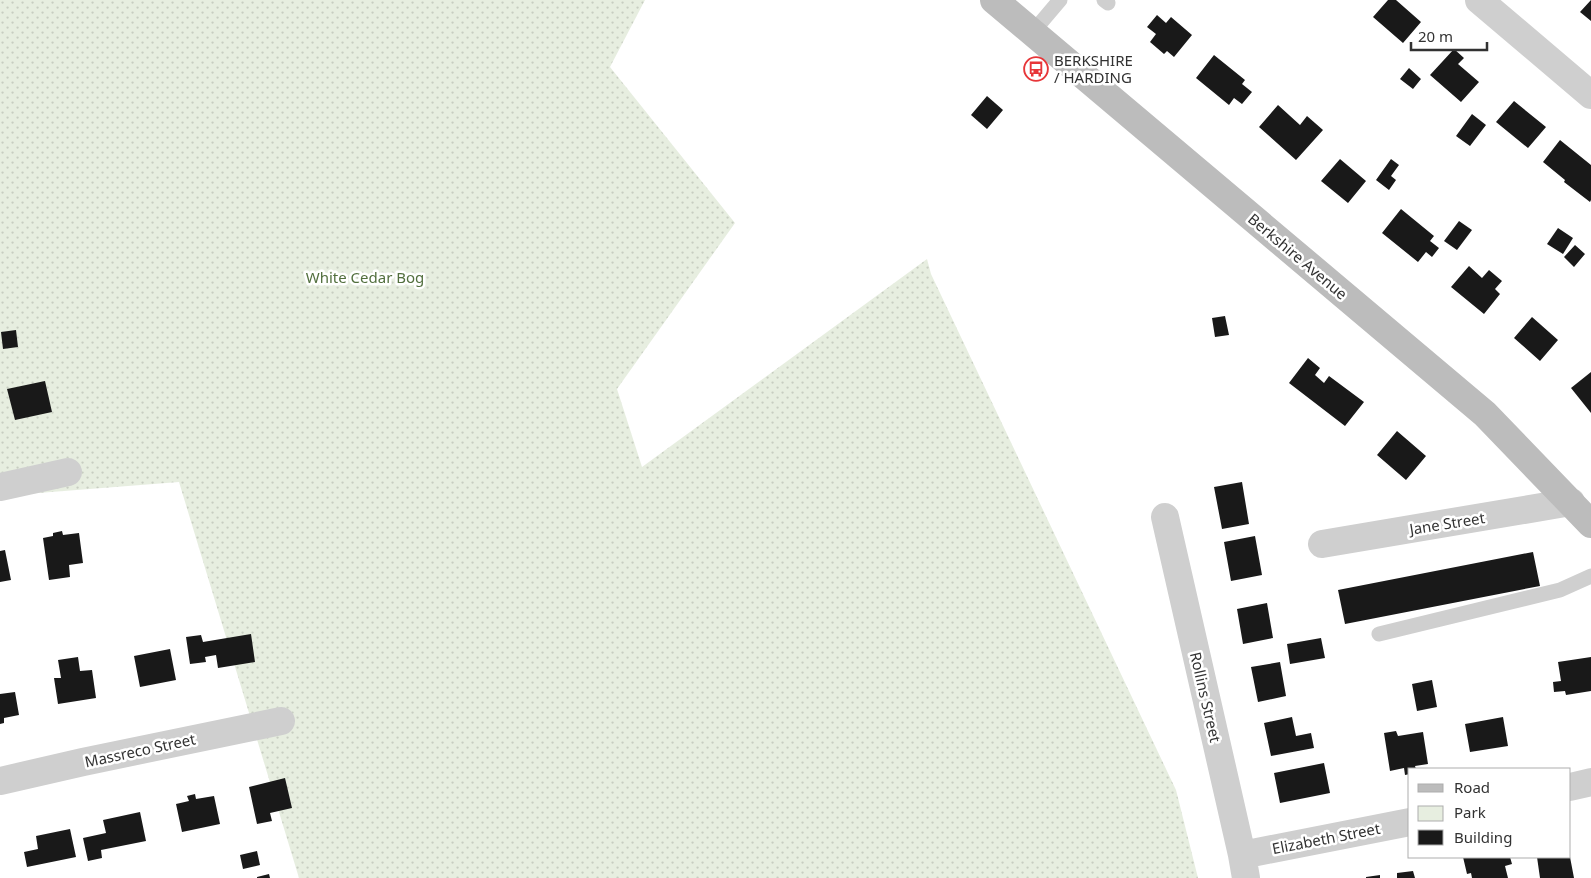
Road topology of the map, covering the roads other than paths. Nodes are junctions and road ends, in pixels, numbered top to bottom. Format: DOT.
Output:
graph roads {
  1 [pos="994,0"];
  2 [pos="1060,0"];
  3 [pos="1480,0"];
  4 [pos="1032,33"];
  5 [pos="1591,95"];
  6 [pos="68,472"];
  7 [pos="0,487"];
  8 [pos="1572,502"];
  9 [pos="1165,517"];
  10 [pos="1591,524"];
  11 [pos="1322,544"];
  12 [pos="1591,576"];
  13 [pos="1379,634"];
  14 [pos="281,721"];
  15 [pos="0,781"];
  16 [pos="1591,782"];
  17 [pos="1571,787"];
  18 [pos="1408,823"];
  19 [pos="1244,866"];
  1 -- 4 [label="main road, Berkshire Avenue"];
  2 -- 4 [label="lane"];
  3 -- 5 [label="street"];
  4 -- 8 [label="main road, Berkshire Avenue"];
  6 -- 7 [label="street"];
  8 -- 10 [label="main road, Berkshire Avenue"];
  8 -- 11 [label="street, Jane Street"];
  9 -- 19 [label="street, Rollins Street"];
  12 -- 13 [label="lane"];
  14 -- 15 [label="street, Massreco Street"];
  16 -- 17 [label="street"];
  18 -- 19 [label="street, Elizabeth Street"];
}
